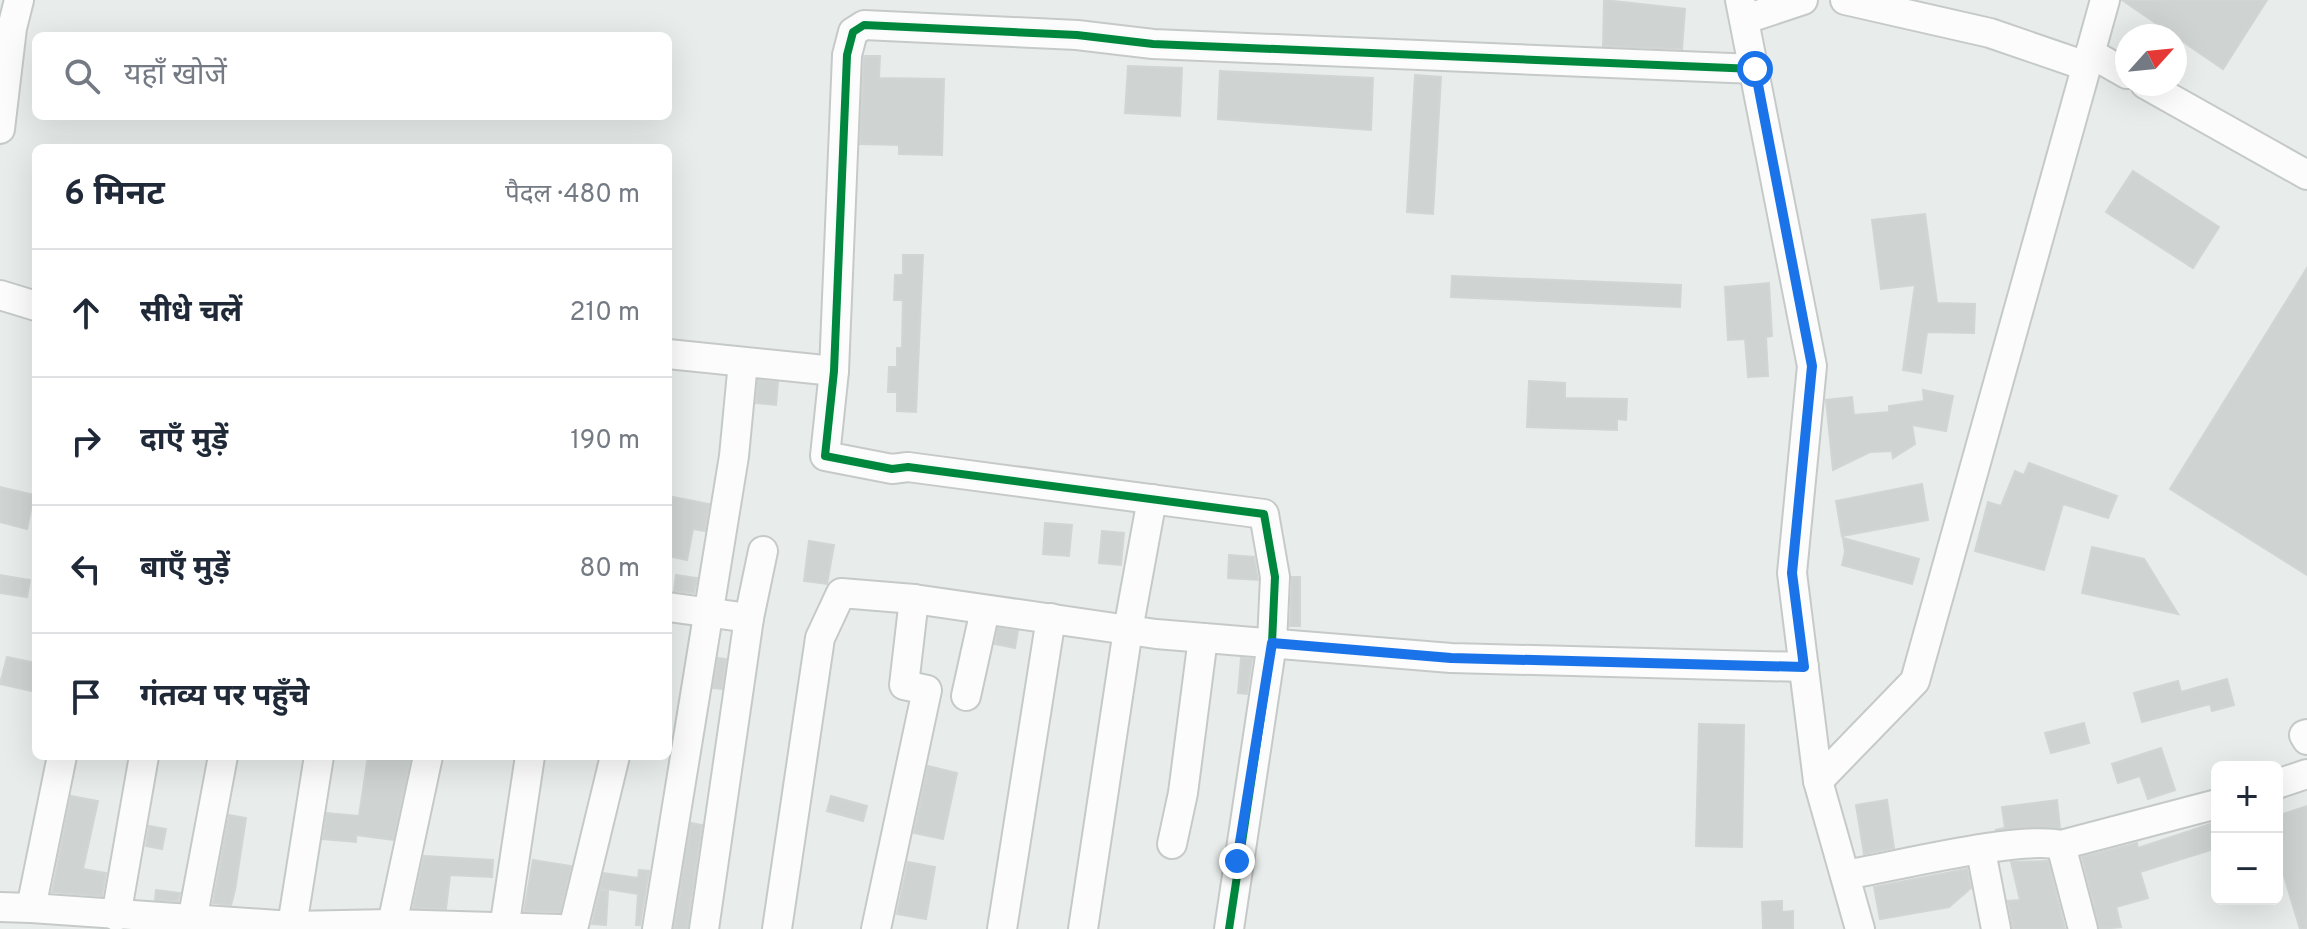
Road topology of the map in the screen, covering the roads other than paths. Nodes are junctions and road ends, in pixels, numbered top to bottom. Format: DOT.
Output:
graph roads {
  1 [pos="19,0"];
  2 [pos="1803,0"];
  3 [pos="1845,0"];
  4 [pos="2105,0"];
  5 [pos="1743,10"];
  6 [pos="6,27"];
  7 [pos="2088,60"];
  8 [pos="1755,69"];
  9 [pos="2115,70"];
  10 [pos="2166,96"];
  11 [pos="0,129"];
  12 [pos="2307,175"];
  13 [pos="0,295"];
  14 [pos="32,305"];
  15 [pos="672,354"];
  16 [pos="743,362"];
  17 [pos="834,371"];
  18 [pos="1152,499"];
  19 [pos="763,551"];
  20 [pos="914,599"];
  21 [pos="672,608"];
  22 [pos="985,610"];
  23 [pos="706,613"];
  24 [pos="749,618"];
  25 [pos="1051,618"];
  26 [pos="1128,630"];
  27 [pos="1203,638"];
  28 [pos="1272,643"];
  29 [pos="1804,667"];
  30 [pos="966,696"];
  31 [pos="61,760"];
  32 [pos="143,760"];
  33 [pos="222,760"];
  34 [pos="318,760"];
  35 [pos="427,760"];
  36 [pos="529,760"];
  37 [pos="614,760"];
  38 [pos="2307,774"];
  39 [pos="1818,781"];
  40 [pos="2283,782"];
  41 [pos="2211,806"];
  42 [pos="1172,844"];
  43 [pos="2061,845"];
  44 [pos="1981,851"];
  45 [pos="1845,875"];
  46 [pos="0,907"];
  47 [pos="31,908"];
  48 [pos="116,916"];
  49 [pos="192,921"];
  50 [pos="292,926"];
  51 [pos="391,926"];
  52 [pos="504,928"];
  53 [pos="559,929"];
  54 [pos="573,929"];
  55 [pos="657,929"];
  56 [pos="704,929"];
  57 [pos="777,929"];
  58 [pos="876,929"];
  59 [pos="1002,929"];
  60 [pos="1083,929"];
  61 [pos="1229,929"];
  62 [pos="1860,929"];
  63 [pos="1996,929"];
  64 [pos="2083,929"];
  1 -- 6 [label="street"];
  2 -- 5 [label="street"];
  3 -- 7 [label="street"];
  4 -- 7 [label="street"];
  5 -- 8 [label="street"];
  6 -- 11 [label="street"];
  7 -- 9 [label="street"];
  7 -- 39 [label="street"];
  8 -- 17 [label="street"];
  8 -- 29 [label="street"];
  10 -- 12 [label="street"];
  13 -- 14 [label="street"];
  15 -- 16 [label="street"];
  16 -- 17 [label="street"];
  16 -- 23 [label="street"];
  17 -- 18 [label="street"];
  18 -- 26 [label="street"];
  18 -- 28 [label="street"];
  19 -- 24 [label="street"];
  20 -- 22 [label="street"];
  20 -- 57 [label="street"];
  20 -- 58 [label="street"];
  21 -- 23 [label="street"];
  22 -- 25 [label="street"];
  22 -- 30 [label="street"];
  23 -- 24 [label="street"];
  23 -- 55 [label="street"];
  24 -- 56 [label="street"];
  25 -- 26 [label="street"];
  25 -- 59 [label="street"];
  26 -- 27 [label="street"];
  26 -- 60 [label="street"];
  27 -- 28 [label="street"];
  27 -- 42 [label="street"];
  28 -- 29 [label="street"];
  28 -- 61 [label="street"];
  29 -- 39 [label="street"];
  31 -- 47 [label="street"];
  32 -- 48 [label="street"];
  33 -- 49 [label="street"];
  34 -- 50 [label="street"];
  35 -- 51 [label="street"];
  36 -- 52 [label="street"];
  37 -- 54 [label="street"];
  38 -- 40 [label="street"];
  39 -- 45 [label="street"];
  41 -- 43 [label="street"];
  43 -- 44 [label="street"];
  43 -- 64 [label="street"];
  44 -- 45 [label="street"];
  44 -- 63 [label="street"];
  45 -- 62 [label="street"];
  46 -- 47 [label="street"];
  47 -- 48 [label="street"];
  48 -- 49 [label="street"];
  49 -- 50 [label="street"];
  50 -- 51 [label="street"];
  51 -- 52 [label="street"];
  52 -- 53 [label="street"];
}
